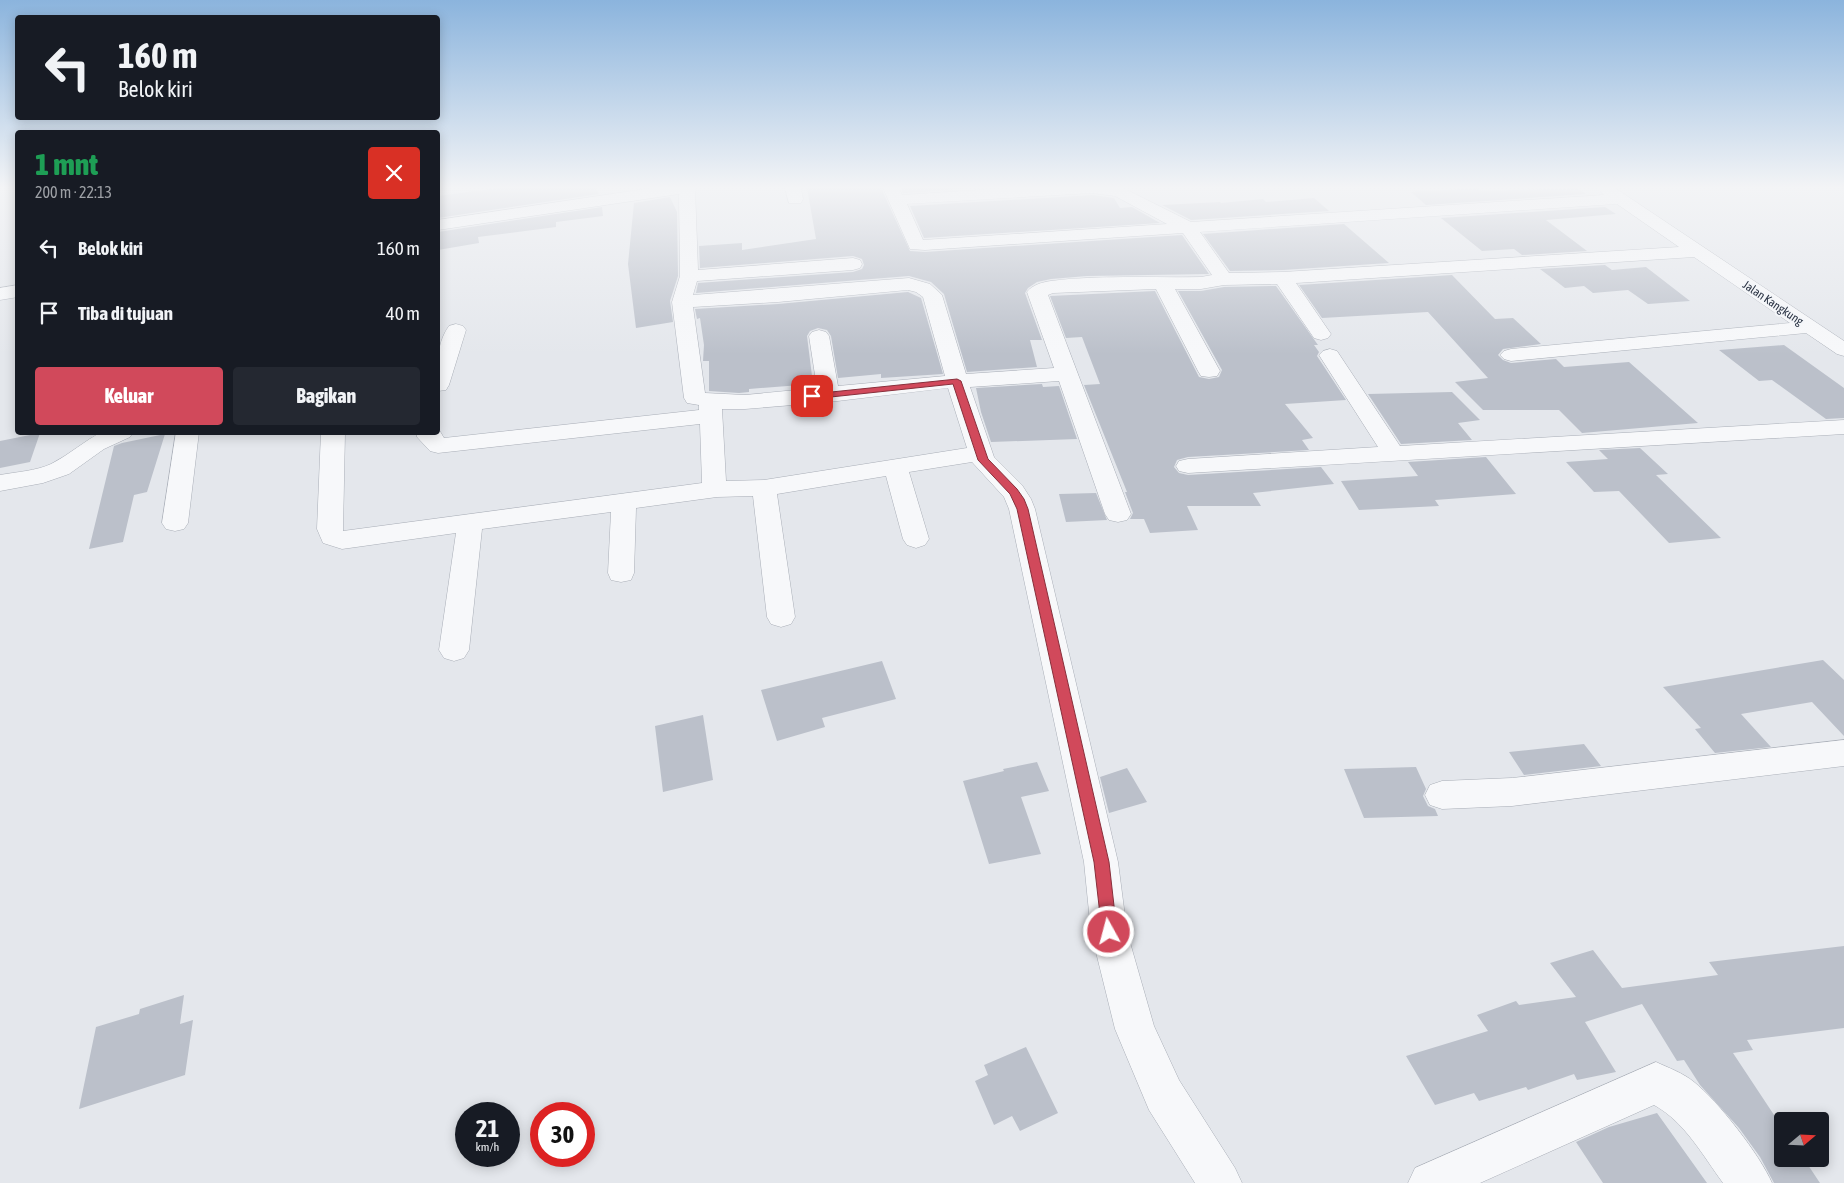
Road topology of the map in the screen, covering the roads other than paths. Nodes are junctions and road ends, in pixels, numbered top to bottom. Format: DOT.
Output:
graph roads {
  1 [pos="688,243"];
  2 [pos="915,243"];
  3 [pos="943,243"];
  4 [pos="1199,243"];
  5 [pos="1685,243"];
  6 [pos="1696,251"];
  7 [pos="853,264"];
  8 [pos="689,276"];
  9 [pos="1283,278"];
  10 [pos="1224,279"];
  11 [pos="1162,283"];
  12 [pos="15,292"];
  13 [pos="0,294"];
  14 [pos="682,302"];
  15 [pos="1809,327"];
  16 [pos="456,330"];
  17 [pos="1321,334"];
  18 [pos="819,336"];
  19 [pos="1844,350"];
  20 [pos="1330,355"];
  21 [pos="1511,355"];
  22 [pos="440,371"];
  23 [pos="1209,371"];
  24 [pos="1068,374"];
  25 [pos="957,381"];
  26 [pos="829,395"];
  27 [pos="711,408"];
  28 [pos="1844,427"];
  29 [pos="81,435"];
  30 [pos="116,435"];
  31 [pos="188,435"];
  32 [pos="333,435"];
  33 [pos="429,435"];
  34 [pos="981,453"];
  35 [pos="1393,453"];
  36 [pos="73,460"];
  37 [pos="1188,466"];
  38 [pos="896,467"];
  39 [pos="0,483"];
  40 [pos="764,488"];
  41 [pos="717,489"];
  42 [pos="624,501"];
  43 [pos="1118,514"];
  44 [pos="175,523"];
  45 [pos="470,523"];
  46 [pos="916,539"];
  47 [pos="620,573"];
  48 [pos="781,617"];
  49 [pos="454,650"];
  50 [pos="1844,753"];
  51 [pos="1442,795"];
  52 [pos="1220,1183"];
  53 [pos="1430,1183"];
  54 [pos="1750,1183"];
  1 -- 8 [label="street"];
  2 -- 3 [label="street"];
  4 -- 10 [label="street"];
  5 -- 6 [label="street, Jalan Kangkung"];
  6 -- 9 [label="street"];
  6 -- 15 [label="street, Jalan Kangkung"];
  7 -- 8 [label="street"];
  8 -- 14 [label="street"];
  9 -- 10 [label="street"];
  9 -- 17 [label="street"];
  10 -- 11 [label="street"];
  11 -- 23 [label="street"];
  11 -- 24 [label="street"];
  12 -- 13 [label="street"];
  14 -- 25 [label="street"];
  14 -- 27 [label="street"];
  15 -- 19 [label="street, Jalan Kangkung"];
  15 -- 21 [label="street"];
  16 -- 22 [label="street"];
  18 -- 26 [label="street"];
  20 -- 35 [label="street"];
  24 -- 25 [label="street"];
  24 -- 43 [label="street"];
  25 -- 26 [label="street"];
  25 -- 34 [label="street"];
  26 -- 27 [label="street"];
  27 -- 33 [label="street"];
  27 -- 41 [label="street"];
  28 -- 35 [label="street"];
  29 -- 36 [label="street"];
  30 -- 36 [label="street"];
  31 -- 44 [label="street"];
  32 -- 45 [label="street"];
  34 -- 38 [label="street"];
  34 -- 52 [label="street"];
  35 -- 37 [label="street"];
  36 -- 39 [label="street"];
  38 -- 40 [label="street"];
  38 -- 46 [label="street"];
  40 -- 41 [label="street"];
  40 -- 48 [label="street"];
  41 -- 42 [label="street"];
  42 -- 45 [label="street"];
  42 -- 47 [label="street"];
  45 -- 49 [label="street"];
  50 -- 51 [label="street"];
  53 -- 54 [label="street"];
}
